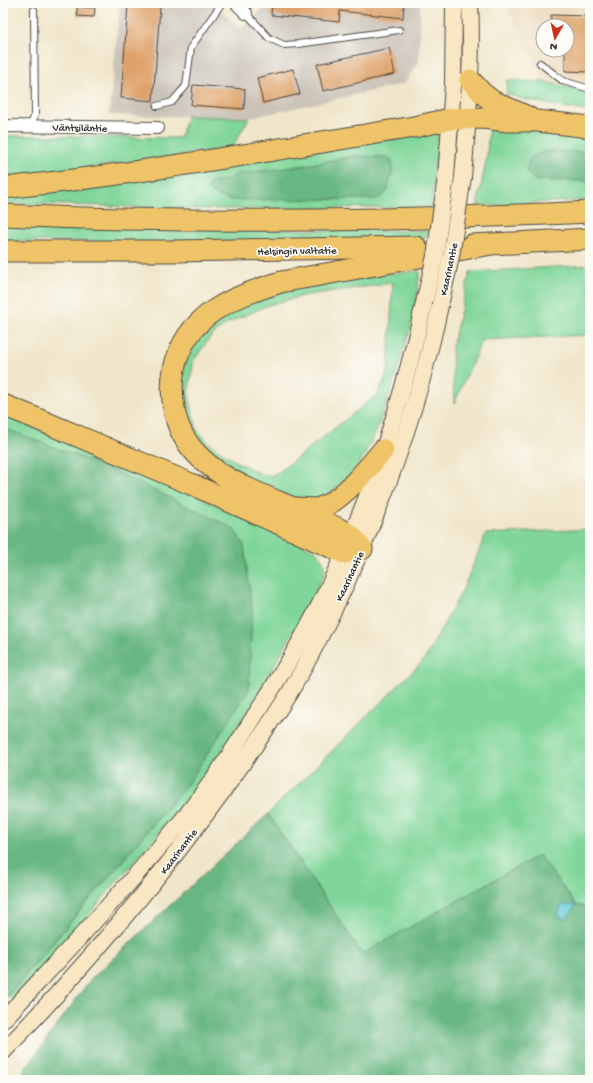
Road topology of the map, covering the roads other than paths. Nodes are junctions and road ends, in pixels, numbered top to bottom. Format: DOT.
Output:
graph roads {
  1 [pos="222,3"];
  2 [pos="236,3"];
  3 [pos="454,3"];
  4 [pos="470,3"];
  5 [pos="34,10"];
  6 [pos="246,13"];
  7 [pos="399,30"];
  8 [pos="540,63"];
  9 [pos="470,80"];
  10 [pos="590,89"];
  11 [pos="157,106"];
  12 [pos="459,119"];
  13 [pos="537,121"];
  14 [pos="3,126"];
  15 [pos="30,126"];
  16 [pos="590,127"];
  17 [pos="158,128"];
  18 [pos="3,188"];
  19 [pos="590,212"];
  20 [pos="3,215"];
  21 [pos="590,239"];
  22 [pos="486,245"];
  23 [pos="3,251"];
  24 [pos="3,405"];
  25 [pos="383,450"];
  26 [pos="295,508"];
  27 [pos="352,546"];
  28 [pos="3,1020"];
  29 [pos="3,1052"];
  1 -- 11 [label="lane"];
  2 -- 6 [label="street"];
  3 -- 12 [label="main road, Kaarinantie"];
  4 -- 9 [label="main road, Kaarinantie"];
  5 -- 15 [label="lane"];
  6 -- 7 [label="lane"];
  8 -- 10 [label="lane"];
  9 -- 12 [label="main road, Kaarinantie"];
  9 -- 13 [label="highway"];
  12 -- 13 [label="highway"];
  12 -- 18 [label="highway"];
  12 -- 25 [label="main road, Kaarinantie, bridge"];
  12 -- 27 [label="main road, Kaarinantie, bridge"];
  13 -- 16 [label="highway"];
  14 -- 15 [label="street, Väntsiläntie"];
  15 -- 17 [label="street, Väntsiläntie"];
  19 -- 20 [label="highway"];
  21 -- 22 [label="highway, Helsingin valtatie"];
  22 -- 23 [label="highway, Helsingin valtatie"];
  22 -- 26 [label="highway"];
  24 -- 27 [label="highway"];
  25 -- 26 [label="highway"];
  25 -- 27 [label="main road, Kaarinantie"];
  26 -- 27 [label="highway"];
  27 -- 28 [label="main road, Kaarinantie"];
  27 -- 29 [label="main road, Kaarinantie"];
}
